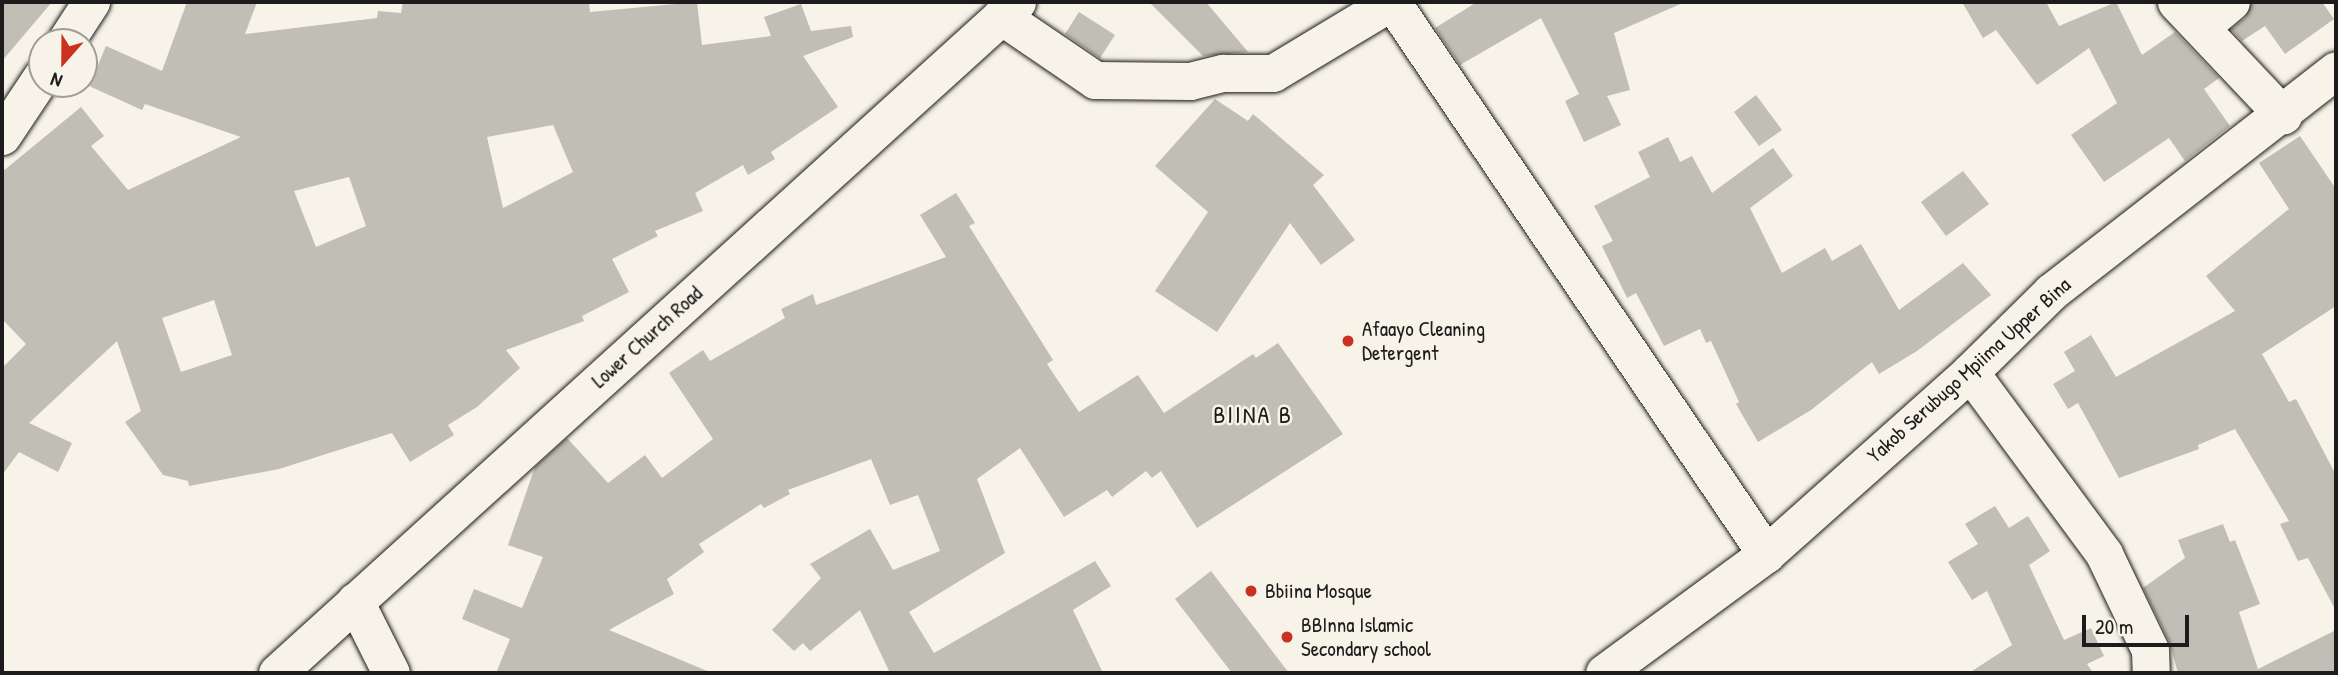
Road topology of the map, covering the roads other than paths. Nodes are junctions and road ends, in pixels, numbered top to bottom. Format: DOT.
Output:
graph roads {
  1 [pos="92,2"];
  2 [pos="1392,2"];
  3 [pos="2231,2"];
  4 [pos="1009,9"];
  5 [pos="2189,14"];
  6 [pos="74,28"];
  7 [pos="2336,70"];
  8 [pos="28,97"];
  9 [pos="2283,115"];
  10 [pos="2,136"];
  11 [pos="1970,372"];
  12 [pos="1766,554"];
  13 [pos="355,601"];
  14 [pos="277,673"];
  15 [pos="391,673"];
  16 [pos="1604,673"];
  17 [pos="2151,673"];
  1 -- 6 [label="street"];
  2 -- 4 [label="street"];
  2 -- 12 [label="street"];
  3 -- 5 [label="street"];
  4 -- 13 [label="street, Lower Church Road"];
  5 -- 9 [label="street"];
  7 -- 9 [label="street, Yakob Serubugo Mpiima Upper Bina"];
  8 -- 10 [label="street"];
  9 -- 11 [label="street, Yakob Serubugo Mpiima Upper Bina"];
  11 -- 12 [label="street, Yakob Serubugo Mpiima Upper Bina"];
  11 -- 17 [label="street"];
  12 -- 16 [label="street, Yakob Serubugo Mpiima Upper Bina"];
  13 -- 14 [label="street, Lower Church Road"];
  13 -- 15 [label="street"];
}
